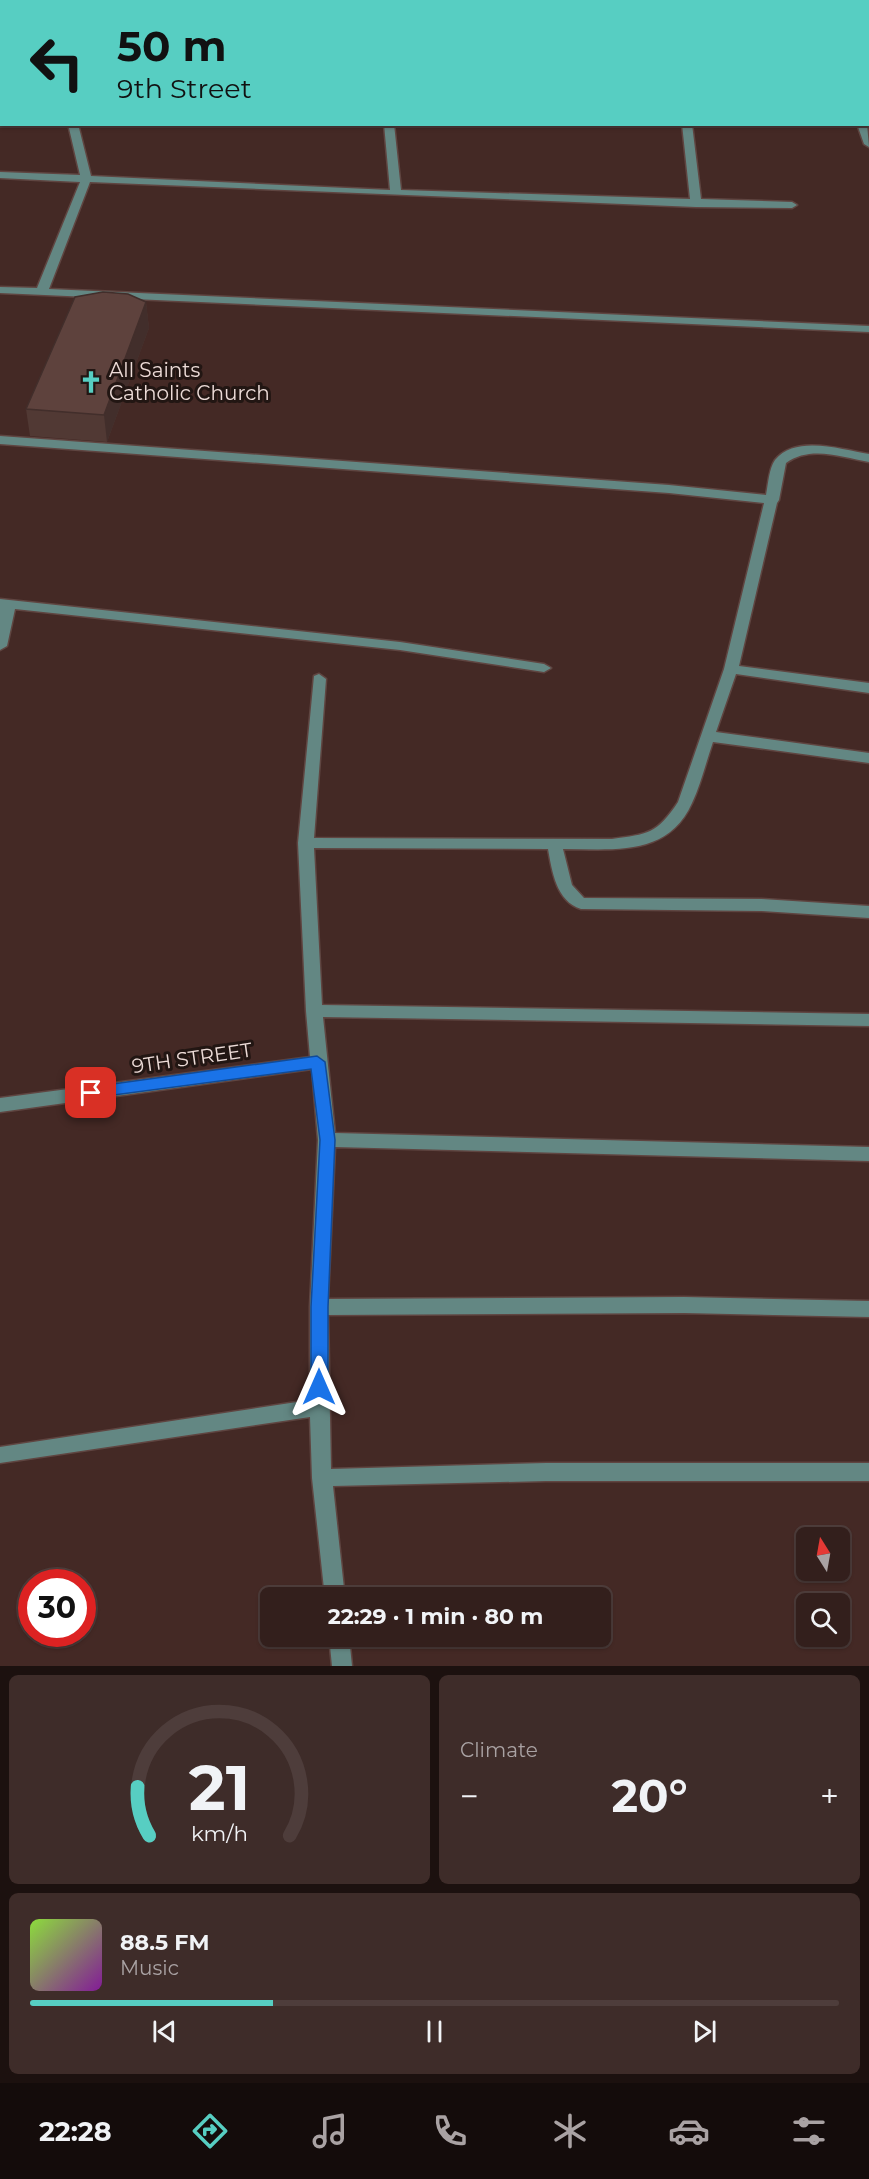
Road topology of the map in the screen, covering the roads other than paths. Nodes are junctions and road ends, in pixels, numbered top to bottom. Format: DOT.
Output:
graph roads {
  1 [pos="73,126"];
  2 [pos="389,126"];
  3 [pos="687,126"];
  4 [pos="863,126"];
  5 [pos="869,144"];
  6 [pos="0,175"];
  7 [pos="86,179"];
  8 [pos="396,193"];
  9 [pos="696,204"];
  10 [pos="792,205"];
  11 [pos="0,290"];
  12 [pos="42,291"];
  13 [pos="869,329"];
  14 [pos="0,440"];
  15 [pos="869,458"];
  16 [pos="773,500"];
  17 [pos="4,603"];
  18 [pos="0,646"];
  19 [pos="544,668"];
  20 [pos="731,669"];
  21 [pos="319,679"];
  22 [pos="869,688"];
  23 [pos="708,736"];
  24 [pos="869,758"];
  25 [pos="306,843"];
  26 [pos="555,844"];
  27 [pos="869,912"];
  28 [pos="314,1011"];
  29 [pos="869,1020"];
  30 [pos="317,1062"];
  31 [pos="0,1105"];
  32 [pos="327,1140"];
  33 [pos="869,1154"];
  34 [pos="320,1307"];
  35 [pos="869,1309"];
  36 [pos="319,1407"];
  37 [pos="0,1455"];
  38 [pos="869,1472"];
  39 [pos="322,1478"];
  40 [pos="333,1587"];
  41 [pos="340,1647"];
  42 [pos="342,1666"];
  1 -- 7 [label="street"];
  2 -- 8 [label="street"];
  3 -- 9 [label="street"];
  4 -- 5 [label="street"];
  6 -- 7 [label="street"];
  7 -- 8 [label="street"];
  7 -- 12 [label="street"];
  8 -- 9 [label="street"];
  9 -- 10 [label="street"];
  11 -- 12 [label="street"];
  12 -- 13 [label="street"];
  14 -- 16 [label="street"];
  15 -- 16 [label="street"];
  16 -- 20 [label="street"];
  17 -- 18 [label="street"];
  17 -- 19 [label="street"];
  20 -- 22 [label="street"];
  20 -- 23 [label="street"];
  21 -- 25 [label="street"];
  23 -- 24 [label="street"];
  23 -- 26 [label="street"];
  25 -- 26 [label="street"];
  25 -- 28 [label="street"];
  26 -- 27 [label="street"];
  28 -- 29 [label="street"];
  28 -- 30 [label="street"];
  30 -- 31 [label="street, 9TH STREET"];
  30 -- 32 [label="street"];
  32 -- 33 [label="street"];
  32 -- 34 [label="street"];
  34 -- 35 [label="street"];
  34 -- 36 [label="street"];
  36 -- 37 [label="street"];
  36 -- 39 [label="street"];
  38 -- 39 [label="street"];
  39 -- 40 [label="street"];
  41 -- 42 [label="street"];
}
